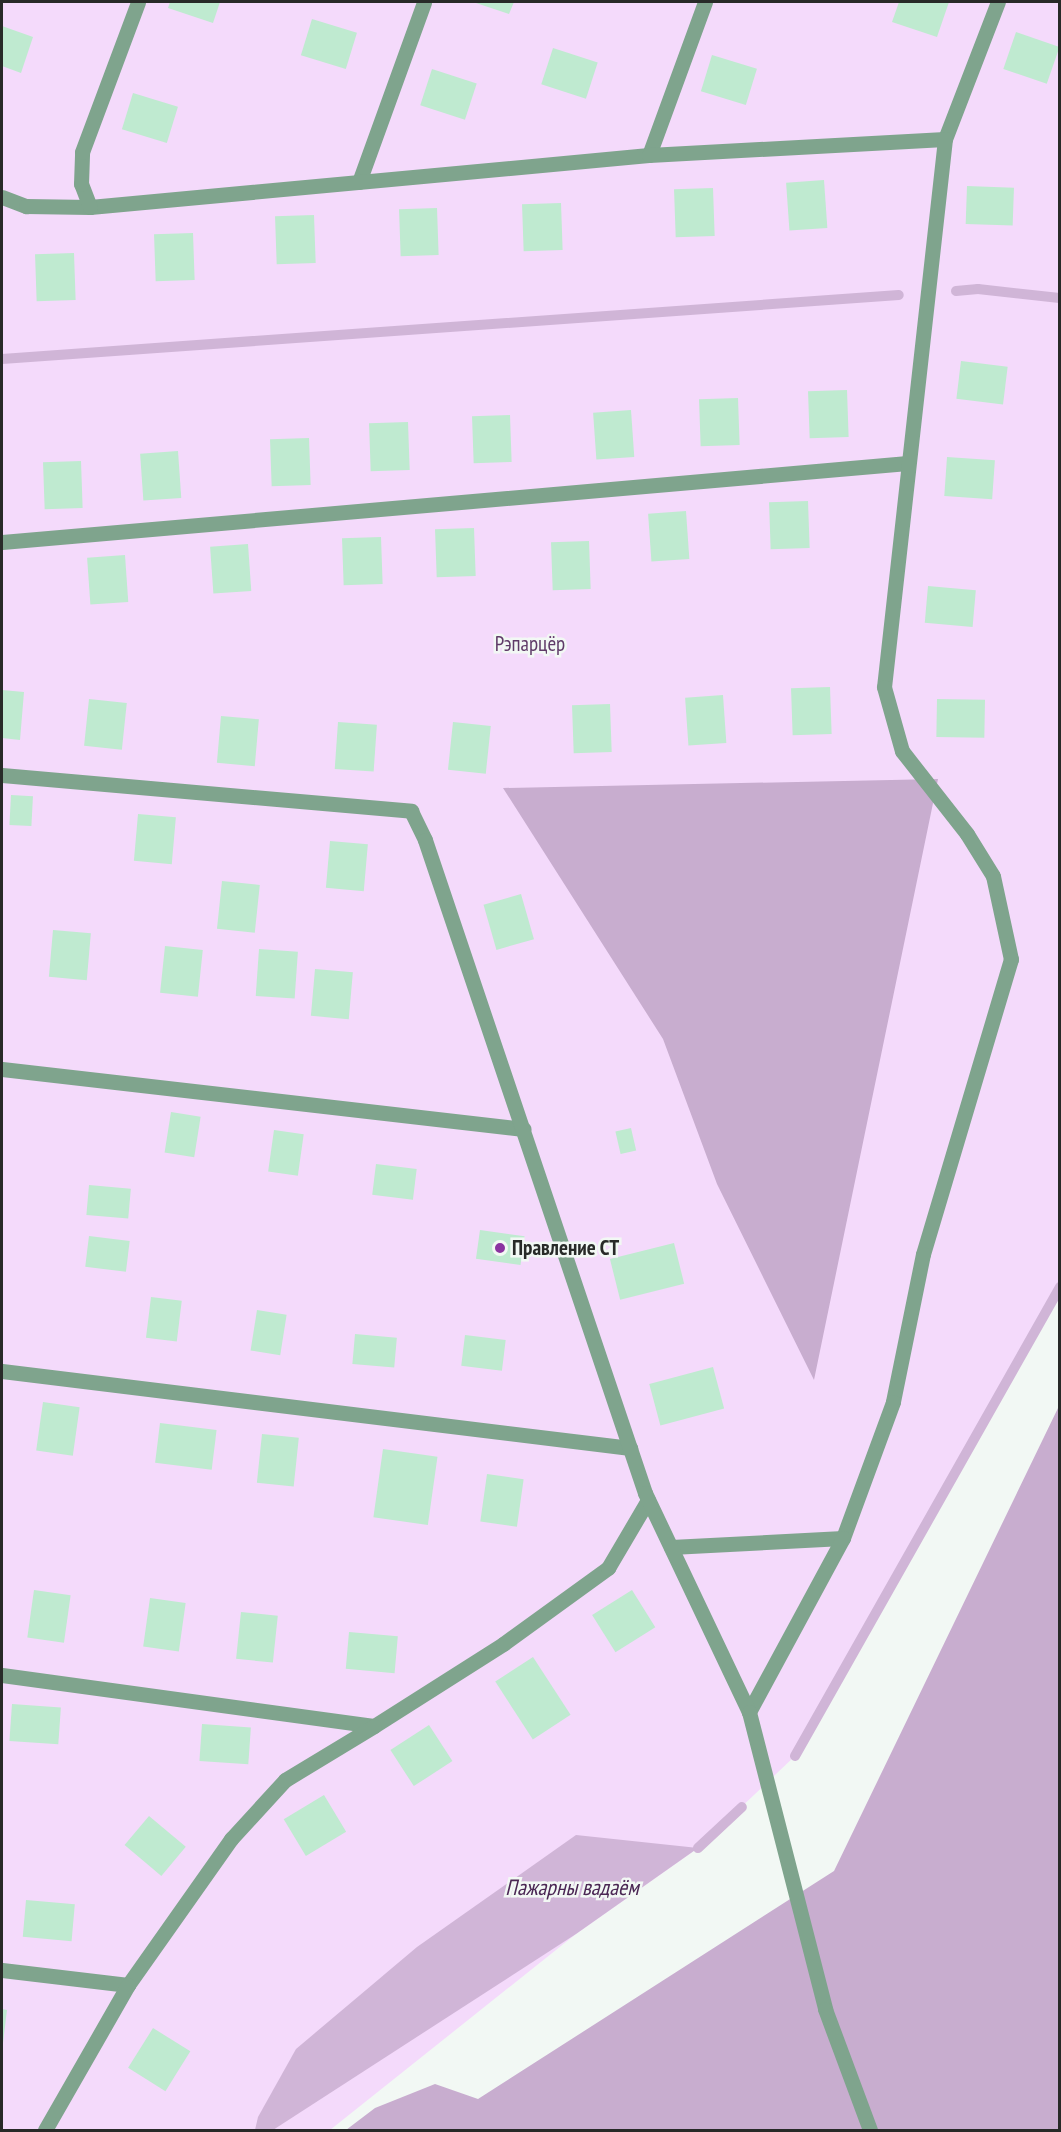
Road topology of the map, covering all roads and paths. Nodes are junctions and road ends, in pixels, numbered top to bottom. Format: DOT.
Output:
graph roads {
  1 [pos="138,2"];
  2 [pos="424,2"];
  3 [pos="705,2"];
  4 [pos="998,2"];
  5 [pos="945,139"];
  6 [pos="649,155"];
  7 [pos="359,182"];
  8 [pos="2,197"];
  9 [pos="90,207"];
  10 [pos="908,463"];
  11 [pos="2,542"];
  12 [pos="2,775"];
  13 [pos="2,1069"];
  14 [pos="524,1129"];
  15 [pos="2,1371"];
  16 [pos="630,1448"];
  17 [pos="648,1500"];
  18 [pos="843,1538"];
  19 [pos="671,1547"];
  20 [pos="2,1675"];
  21 [pos="749,1712"];
  22 [pos="374,1726"];
  23 [pos="2,1970"];
  24 [pos="128,1984"];
  25 [pos="45,2130"];
  26 [pos="870,2130"];
  1 -- 9 [label="street"];
  2 -- 7 [label="street"];
  3 -- 6 [label="street"];
  4 -- 5 [label="street"];
  5 -- 6 [label="street"];
  5 -- 10 [label="street"];
  6 -- 7 [label="street"];
  7 -- 9 [label="street"];
  8 -- 9 [label="street"];
  10 -- 11 [label="street"];
  10 -- 18 [label="street"];
  12 -- 14 [label="street"];
  13 -- 14 [label="street"];
  14 -- 16 [label="street"];
  15 -- 16 [label="street"];
  16 -- 17 [label="street"];
  17 -- 19 [label="street"];
  17 -- 22 [label="street"];
  18 -- 19 [label="street"];
  18 -- 21 [label="street"];
  19 -- 21 [label="street"];
  20 -- 22 [label="street"];
  21 -- 26 [label="street"];
  22 -- 24 [label="street"];
  23 -- 24 [label="street"];
  24 -- 25 [label="street"];
}
